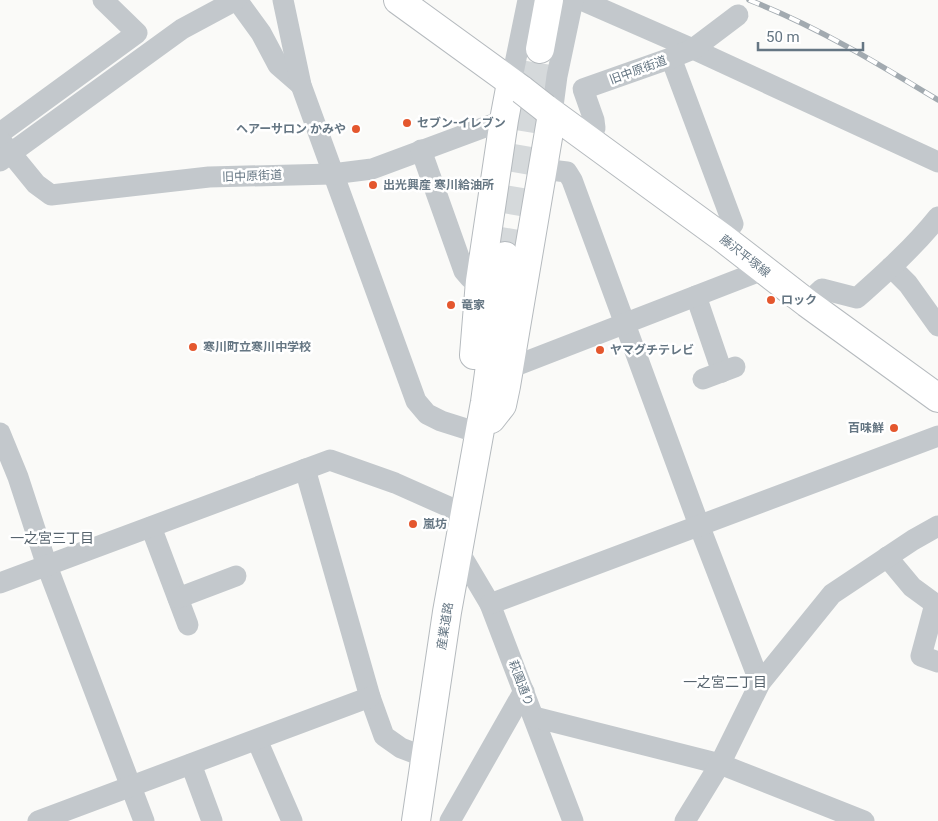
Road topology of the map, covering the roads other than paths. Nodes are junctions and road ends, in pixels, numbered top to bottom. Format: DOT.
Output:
graph roads {
  1 [pos="102,0"];
  2 [pos="236,0"];
  3 [pos="283,0"];
  4 [pos="398,0"];
  5 [pos="528,0"];
  6 [pos="549,0"];
  7 [pos="573,0"];
  8 [pos="581,0"];
  9 [pos="738,15"];
  10 [pos="693,48"];
  11 [pos="540,49"];
  12 [pos="671,58"];
  13 [pos="301,85"];
  14 [pos="517,86"];
  15 [pos="549,111"];
  16 [pos="504,120"];
  17 [pos="0,133"];
  18 [pos="589,140"];
  19 [pos="421,150"];
  20 [pos="4,151"];
  21 [pos="938,162"];
  22 [pos="542,170"];
  23 [pos="332,174"];
  24 [pos="938,217"];
  25 [pos="722,238"];
  26 [pos="505,256"];
  27 [pos="891,267"];
  28 [pos="763,270"];
  29 [pos="480,281"];
  30 [pos="696,296"];
  31 [pos="807,303"];
  32 [pos="625,324"];
  33 [pos="938,326"];
  34 [pos="510,368"];
  35 [pos="720,372"];
  36 [pos="938,398"];
  37 [pos="0,433"];
  38 [pos="479,433"];
  39 [pos="938,436"];
  40 [pos="305,469"];
  41 [pos="466,514"];
  42 [pos="699,525"];
  43 [pos="938,526"];
  44 [pos="151,527"];
  45 [pos="458,550"];
  46 [pos="887,557"];
  47 [pos="47,566"];
  48 [pos="236,576"];
  49 [pos="0,583"];
  50 [pos="178,598"];
  51 [pos="490,604"];
  52 [pos="937,605"];
  53 [pos="188,625"];
  54 [pos="938,662"];
  55 [pos="760,683"];
  56 [pos="524,691"];
  57 [pos="370,697"];
  58 [pos="534,718"];
  59 [pos="257,740"];
  60 [pos="425,757"];
  61 [pos="191,764"];
  62 [pos="720,764"];
  63 [pos="131,786"];
  64 [pos="38,821"];
  65 [pos="144,821"];
  66 [pos="212,821"];
  67 [pos="292,821"];
  68 [pos="416,821"];
  69 [pos="450,821"];
  70 [pos="573,821"];
  71 [pos="685,821"];
  72 [pos="864,821"];
  1 -- 17 [label="street"];
  2 -- 13 [label="street"];
  2 -- 20 [label="street"];
  3 -- 13 [label="street"];
  4 -- 14 [label="main road"];
  5 -- 14 [label="street"];
  6 -- 11 [label="main road"];
  7 -- 15 [label="street"];
  8 -- 10 [label="street"];
  9 -- 10 [label="street, 旧中原街道"];
  10 -- 12 [label="street, 旧中原街道"];
  10 -- 21 [label="street"];
  12 -- 18 [label="street, 旧中原街道"];
  12 -- 25 [label="street"];
  13 -- 23 [label="street"];
  14 -- 15 [label="main road, 藤沢平塚線, bridge"];
  14 -- 16 [label="main road"];
  15 -- 18 [label="main road, 藤沢平塚線"];
  15 -- 22 [label="main road"];
  16 -- 19 [label="street, 旧中原街道"];
  16 -- 29 [label="main road"];
  18 -- 25 [label="main road, 藤沢平塚線"];
  19 -- 23 [label="street, 旧中原街道"];
  19 -- 29 [label="street"];
  20 -- 23 [label="street, 旧中原街道"];
  22 -- 32 [label="street"];
  22 -- 34 [label="main road"];
  23 -- 38 [label="street"];
  24 -- 27 [label="street"];
  25 -- 28 [label="main road, 藤沢平塚線"];
  26 -- 38 [label="main road, 産業道路"];
  27 -- 31 [label="street"];
  27 -- 33 [label="street"];
  28 -- 30 [label="street"];
  28 -- 31 [label="main road, 藤沢平塚線"];
  29 -- 38 [label="main road"];
  30 -- 32 [label="street"];
  30 -- 35 [label="street"];
  31 -- 36 [label="main road, 藤沢平塚線"];
  32 -- 34 [label="street"];
  32 -- 42 [label="street"];
  34 -- 38 [label="main road"];
  37 -- 47 [label="street"];
  38 -- 41 [label="main road, 産業道路"];
  39 -- 42 [label="street"];
  40 -- 41 [label="street"];
  40 -- 44 [label="street"];
  40 -- 57 [label="street"];
  41 -- 45 [label="main road, 産業道路"];
  42 -- 51 [label="street"];
  42 -- 55 [label="street"];
  43 -- 46 [label="street"];
  44 -- 47 [label="street"];
  44 -- 50 [label="street"];
  45 -- 51 [label="street, 萩園通り"];
  45 -- 60 [label="main road, 産業道路"];
  46 -- 52 [label="street"];
  46 -- 55 [label="street"];
  47 -- 49 [label="street"];
  47 -- 63 [label="street"];
  48 -- 50 [label="street"];
  50 -- 53 [label="street"];
  51 -- 56 [label="street, 萩園通り"];
  52 -- 54 [label="street"];
  55 -- 62 [label="street"];
  56 -- 58 [label="street, 萩園通り"];
  56 -- 69 [label="street"];
  57 -- 59 [label="street"];
  57 -- 60 [label="street"];
  58 -- 62 [label="street"];
  58 -- 70 [label="street, 萩園通り"];
  59 -- 61 [label="street"];
  59 -- 67 [label="street"];
  60 -- 68 [label="main road, 産業道路"];
  61 -- 63 [label="street"];
  61 -- 66 [label="street"];
  62 -- 71 [label="street"];
  62 -- 72 [label="street"];
  63 -- 64 [label="street"];
  63 -- 65 [label="street"];
}
